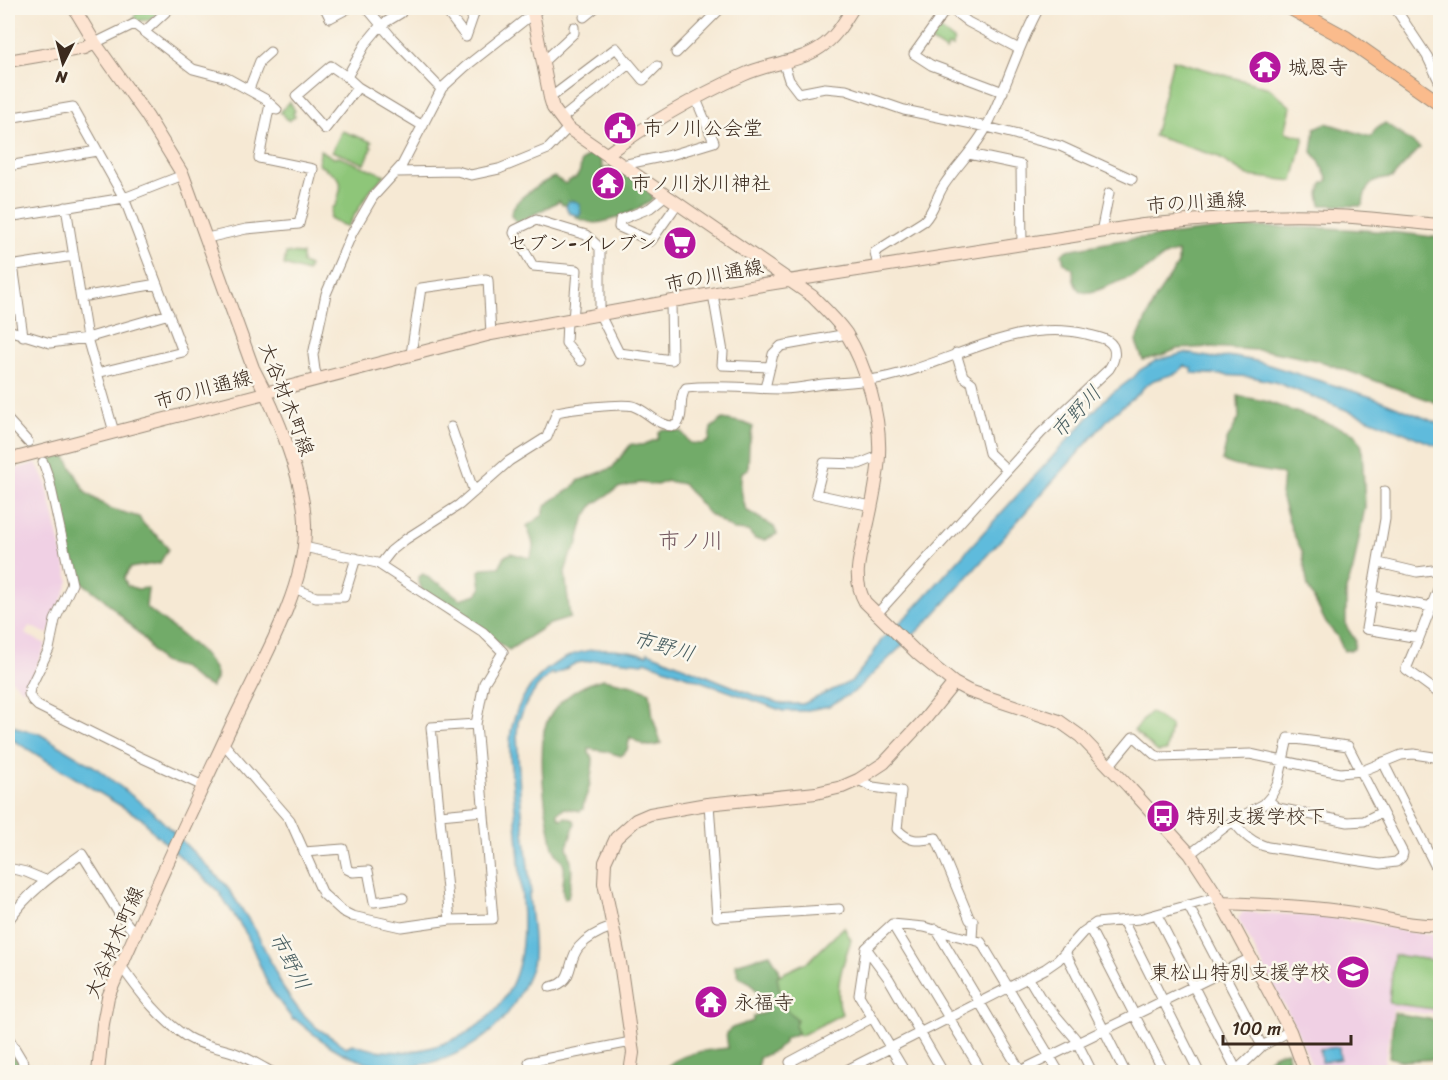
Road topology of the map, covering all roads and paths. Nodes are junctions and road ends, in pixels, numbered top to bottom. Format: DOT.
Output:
graph roads {
  1 [pos="74,8"];
  2 [pos="170,8"];
  3 [pos="325,8"];
  4 [pos="349,8"];
  5 [pos="368,8"];
  6 [pos="400,8"];
  7 [pos="444,8"];
  8 [pos="476,8"];
  9 [pos="595,8"];
  10 [pos="721,8"];
  11 [pos="853,8"];
  12 [pos="949,8"];
  13 [pos="1039,8"];
  14 [pos="1291,8"];
  15 [pos="1395,8"];
  16 [pos="535,10"];
  17 [pos="584,17"];
  18 [pos="381,25"];
  19 [pos="574,27"];
  20 [pos="144,32"];
  21 [pos="95,43"];
  22 [pos="1019,49"];
  23 [pos="270,52"];
  24 [pos="676,53"];
  25 [pos="8,61"];
  26 [pos="543,62"];
  27 [pos="783,62"];
  28 [pos="629,64"];
  29 [pos="657,66"];
  30 [pos="347,77"];
  31 [pos="1440,83"];
  32 [pos="358,87"];
  33 [pos="249,89"];
  34 [pos="441,89"];
  35 [pos="1003,92"];
  36 [pos="550,98"];
  37 [pos="696,99"];
  38 [pos="1440,104"];
  39 [pos="8,118"];
  40 [pos="564,123"];
  41 [pos="423,126"];
  42 [pos="987,127"];
  43 [pos="97,151"];
  44 [pos="607,154"];
  45 [pos="969,154"];
  46 [pos="622,165"];
  47 [pos="8,166"];
  48 [pos="397,172"];
  49 [pos="183,175"];
  50 [pos="1132,179"];
  51 [pos="1109,194"];
  52 [pos="666,195"];
  53 [pos="124,198"];
  54 [pos="678,203"];
  55 [pos="66,207"];
  56 [pos="8,217"];
  57 [pos="1440,225"];
  58 [pos="1101,232"];
  59 [pos="207,238"];
  60 [pos="1022,245"];
  61 [pos="74,256"];
  62 [pos="10,266"];
  63 [pos="878,267"];
  64 [pos="788,281"];
  65 [pos="157,284"];
  66 [pos="713,294"];
  67 [pos="81,297"];
  68 [pos="671,303"];
  69 [pos="169,314"];
  70 [pos="600,315"];
  71 [pos="570,320"];
  72 [pos="8,330"];
  73 [pos="491,334"];
  74 [pos="847,334"];
  75 [pos="23,336"];
  76 [pos="87,338"];
  77 [pos="956,353"];
  78 [pos="411,354"];
  79 [pos="581,361"];
  80 [pos="770,367"];
  81 [pos="97,373"];
  82 [pos="318,379"];
  83 [pos="866,380"];
  84 [pos="765,388"];
  85 [pos="266,392"];
  86 [pos="8,420"];
  87 [pos="451,427"];
  88 [pos="114,432"];
  89 [pos="28,442"];
  90 [pos="879,456"];
  91 [pos="8,460"];
  92 [pos="43,462"];
  93 [pos="1007,470"];
  94 [pos="1384,490"];
  95 [pos="474,492"];
  96 [pos="871,506"];
  97 [pos="304,547"];
  98 [pos="356,558"];
  99 [pos="1379,563"];
  100 [pos="380,565"];
  101 [pos="1440,569"];
  102 [pos="1440,584"];
  103 [pos="294,588"];
  104 [pos="1373,596"];
  105 [pos="1432,607"];
  106 [pos="876,615"];
  107 [pos="1419,638"];
  108 [pos="954,683"];
  109 [pos="1439,690"];
  110 [pos="476,724"];
  111 [pos="223,743"];
  112 [pos="1440,758"];
  113 [pos="1282,761"];
  114 [pos="1383,762"];
  115 [pos="1109,766"];
  116 [pos="1362,771"];
  117 [pos="858,780"];
  118 [pos="203,786"];
  119 [pos="1268,800"];
  120 [pos="709,804"];
  121 [pos="483,811"];
  122 [pos="1382,812"];
  123 [pos="440,815"];
  124 [pos="1233,821"];
  125 [pos="304,852"];
  126 [pos="1190,854"];
  127 [pos="8,868"];
  128 [pos="1440,875"];
  129 [pos="45,880"];
  130 [pos="403,898"];
  131 [pos="1220,900"];
  132 [pos="1188,905"];
  133 [pos="839,909"];
  134 [pos="1157,915"];
  135 [pos="450,920"];
  136 [pos="8,921"];
  137 [pos="1123,921"];
  138 [pos="892,924"];
  139 [pos="1440,925"];
  140 [pos="612,927"];
  141 [pos="1089,927"];
  142 [pos="936,929"];
  143 [pos="136,935"];
  144 [pos="972,939"];
  145 [pos="866,948"];
  146 [pos="1065,952"];
  147 [pos="1251,958"];
  148 [pos="121,966"];
  149 [pos="1222,970"];
  150 [pos="1028,977"];
  151 [pos="1193,986"];
  152 [pos="550,987"];
  153 [pos="1007,988"];
  154 [pos="1163,1000"];
  155 [pos="978,1003"];
  156 [pos="1134,1015"];
  157 [pos="872,1018"];
  158 [pos="949,1018"];
  159 [pos="1104,1030"];
  160 [pos="1290,1031"];
  161 [pos="920,1033"];
  162 [pos="8,1037"];
  163 [pos="632,1042"];
  164 [pos="1078,1043"];
  165 [pos="1262,1046"];
  166 [pos="891,1048"];
  167 [pos="1050,1057"];
  168 [pos="528,1062"];
  169 [pos="863,1062"];
  170 [pos="29,1072"];
  171 [pos="98,1072"];
  172 [pos="272,1072"];
  173 [pos="630,1072"];
  174 [pos="796,1072"];
  175 [pos="843,1072"];
  176 [pos="867,1072"];
  177 [pos="905,1072"];
  178 [pos="943,1072"];
  179 [pos="982,1072"];
  180 [pos="1020,1072"];
  181 [pos="1059,1072"];
  182 [pos="1092,1072"];
  183 [pos="1125,1072"];
  184 [pos="1164,1072"];
  185 [pos="1199,1072"];
  186 [pos="1236,1072"];
  187 [pos="1305,1072"];
  1 -- 21 [label="street, 大谷材木町線"];
  2 -- 20 [label="street"];
  3 -- 4 [label="street"];
  5 -- 18 [label="street"];
  6 -- 18 [label="street"];
  7 -- 8 [label="street"];
  9 -- 17 [label="street"];
  10 -- 24 [label="street"];
  11 -- 27 [label="street"];
  12 -- 22 [label="street"];
  12 -- 35 [label="street"];
  13 -- 22 [label="street"];
  14 -- 38 [label="main road"];
  15 -- 31 [label="street"];
  16 -- 26 [label="street"];
  16 -- 34 [label="street"];
  18 -- 30 [label="street"];
  18 -- 34 [label="street"];
  19 -- 26 [label="street"];
  20 -- 21 [label="street"];
  20 -- 33 [label="street"];
  21 -- 25 [label="street"];
  21 -- 49 [label="street, 大谷材木町線"];
  22 -- 35 [label="street"];
  23 -- 33 [label="street"];
  26 -- 36 [label="street"];
  27 -- 37 [label="street"];
  27 -- 42 [label="street"];
  28 -- 29 [label="street"];
  28 -- 36 [label="street"];
  28 -- 40 [label="street"];
  30 -- 32 [label="street"];
  30 -- 32 [label="street"];
  32 -- 41 [label="street"];
  33 -- 59 [label="street"];
  34 -- 41 [label="street"];
  35 -- 42 [label="street"];
  36 -- 40 [label="street"];
  37 -- 44 [label="street"];
  37 -- 46 [label="street"];
  39 -- 43 [label="street"];
  40 -- 44 [label="street"];
  40 -- 48 [label="street"];
  41 -- 48 [label="street"];
  42 -- 45 [label="street"];
  42 -- 50 [label="street"];
  43 -- 47 [label="street"];
  43 -- 53 [label="street"];
  44 -- 46 [label="street"];
  45 -- 60 [label="street"];
  45 -- 63 [label="street"];
  46 -- 52 [label="street"];
  48 -- 82 [label="street"];
  49 -- 53 [label="street"];
  49 -- 59 [label="street, 大谷材木町線"];
  51 -- 58 [label="street"];
  52 -- 54 [label="street"];
  52 -- 54 [label="street"];
  53 -- 55 [label="street"];
  53 -- 65 [label="street"];
  54 -- 64 [label="street"];
  55 -- 56 [label="street"];
  55 -- 61 [label="street"];
  57 -- 58 [label="street, 市の川通線"];
  58 -- 60 [label="street, 市の川通線"];
  59 -- 85 [label="street, 大谷材木町線"];
  60 -- 63 [label="street, 市の川通線"];
  61 -- 62 [label="street"];
  61 -- 67 [label="street"];
  62 -- 75 [label="street"];
  63 -- 64 [label="street, 市の川通線"];
  64 -- 66 [label="street, 市の川通線"];
  64 -- 74 [label="street"];
  65 -- 67 [label="street"];
  65 -- 69 [label="street"];
  66 -- 68 [label="street, 市の川通線"];
  66 -- 80 [label="street"];
  67 -- 76 [label="street"];
  68 -- 70 [label="street, 市の川通線"];
  68 -- 70 [label="street"];
  69 -- 76 [label="street"];
  69 -- 81 [label="street"];
  70 -- 71 [label="street, 市の川通線"];
  70 -- 71 [label="street"];
  71 -- 73 [label="street, 市の川通線"];
  71 -- 79 [label="street"];
  72 -- 75 [label="street"];
  73 -- 78 [label="street, 市の川通線"];
  73 -- 78 [label="street"];
  74 -- 80 [label="street"];
  74 -- 83 [label="street"];
  75 -- 76 [label="street"];
  76 -- 81 [label="street"];
  77 -- 83 [label="street"];
  77 -- 93 [label="street"];
  77 -- 93 [label="street"];
  78 -- 82 [label="street, 市の川通線"];
  80 -- 84 [label="street"];
  81 -- 88 [label="street"];
  82 -- 85 [label="street, 市の川通線"];
  83 -- 84 [label="street"];
  83 -- 90 [label="street"];
  84 -- 95 [label="street"];
  85 -- 88 [label="street, 市の川通線"];
  85 -- 97 [label="street, 大谷材木町線"];
  86 -- 89 [label="street"];
  87 -- 95 [label="street"];
  88 -- 91 [label="street, 市の川通線"];
  90 -- 96 [label="street"];
  90 -- 96 [label="street"];
  92 -- 118 [label="street"];
  93 -- 106 [label="street"];
  94 -- 99 [label="street"];
  95 -- 100 [label="street"];
  96 -- 106 [label="street"];
  97 -- 98 [label="street"];
  97 -- 103 [label="street, 大谷材木町線"];
  98 -- 100 [label="street"];
  98 -- 103 [label="street"];
  99 -- 101 [label="street"];
  99 -- 104 [label="street"];
  100 -- 110 [label="street"];
  102 -- 105 [label="street"];
  103 -- 111 [label="street, 大谷材木町線"];
  104 -- 105 [label="street"];
  104 -- 107 [label="street"];
  105 -- 107 [label="street"];
  106 -- 108 [label="street"];
  107 -- 109 [label="street"];
  108 -- 115 [label="street"];
  108 -- 117 [label="street"];
  110 -- 121 [label="street"];
  110 -- 123 [label="street"];
  111 -- 118 [label="street, 大谷材木町線"];
  111 -- 125 [label="street"];
  112 -- 114 [label="street"];
  113 -- 115 [label="street"];
  113 -- 116 [label="street"];
  113 -- 116 [label="street"];
  113 -- 119 [label="street"];
  114 -- 116 [label="street"];
  114 -- 128 [label="street"];
  115 -- 126 [label="street"];
  116 -- 122 [label="street"];
  117 -- 120 [label="street"];
  117 -- 144 [label="street"];
  118 -- 143 [label="street, 大谷材木町線"];
  119 -- 122 [label="street"];
  119 -- 124 [label="street"];
  120 -- 133 [label="street"];
  120 -- 140 [label="street"];
  121 -- 123 [label="street"];
  121 -- 135 [label="street"];
  122 -- 124 [label="street"];
  123 -- 135 [label="street"];
  124 -- 126 [label="street"];
  125 -- 130 [label="street"];
  125 -- 135 [label="street"];
  126 -- 131 [label="street"];
  127 -- 129 [label="street"];
  129 -- 136 [label="street"];
  129 -- 143 [label="street"];
  131 -- 132 [label="street"];
  131 -- 139 [label="street"];
  131 -- 147 [label="street"];
  132 -- 134 [label="street"];
  132 -- 149 [label="street"];
  134 -- 137 [label="street"];
  134 -- 151 [label="street"];
  137 -- 141 [label="street"];
  137 -- 154 [label="street"];
  138 -- 142 [label="street"];
  138 -- 145 [label="street"];
  138 -- 158 [label="street"];
  140 -- 152 [label="street"];
  140 -- 163 [label="street"];
  141 -- 146 [label="street"];
  141 -- 156 [label="street"];
  142 -- 144 [label="street"];
  142 -- 155 [label="street"];
  143 -- 148 [label="street, 大谷材木町線"];
  144 -- 153 [label="street"];
  145 -- 157 [label="street"];
  145 -- 161 [label="street"];
  146 -- 150 [label="street"];
  146 -- 159 [label="street"];
  147 -- 149 [label="street"];
  147 -- 160 [label="street"];
  148 -- 171 [label="street, 大谷材木町線"];
  148 -- 172 [label="street"];
  149 -- 151 [label="street"];
  149 -- 165 [label="street"];
  150 -- 153 [label="street"];
  150 -- 164 [label="street"];
  151 -- 154 [label="street"];
  151 -- 186 [label="street"];
  153 -- 155 [label="street"];
  153 -- 167 [label="street"];
  154 -- 156 [label="street"];
  154 -- 185 [label="street"];
  155 -- 158 [label="street"];
  155 -- 180 [label="street"];
  156 -- 159 [label="street"];
  156 -- 184 [label="street"];
  157 -- 166 [label="street"];
  157 -- 174 [label="street"];
  158 -- 161 [label="street"];
  158 -- 179 [label="street"];
  159 -- 164 [label="street"];
  159 -- 183 [label="street"];
  160 -- 165 [label="street"];
  160 -- 187 [label="street"];
  161 -- 166 [label="street"];
  161 -- 178 [label="street"];
  162 -- 170 [label="street"];
  163 -- 168 [label="street"];
  163 -- 173 [label="street"];
  164 -- 167 [label="street"];
  164 -- 182 [label="street"];
  165 -- 186 [label="street"];
  166 -- 169 [label="street"];
  166 -- 177 [label="street"];
  167 -- 180 [label="street"];
  167 -- 181 [label="street"];
  169 -- 175 [label="street"];
  169 -- 176 [label="street"];
}
